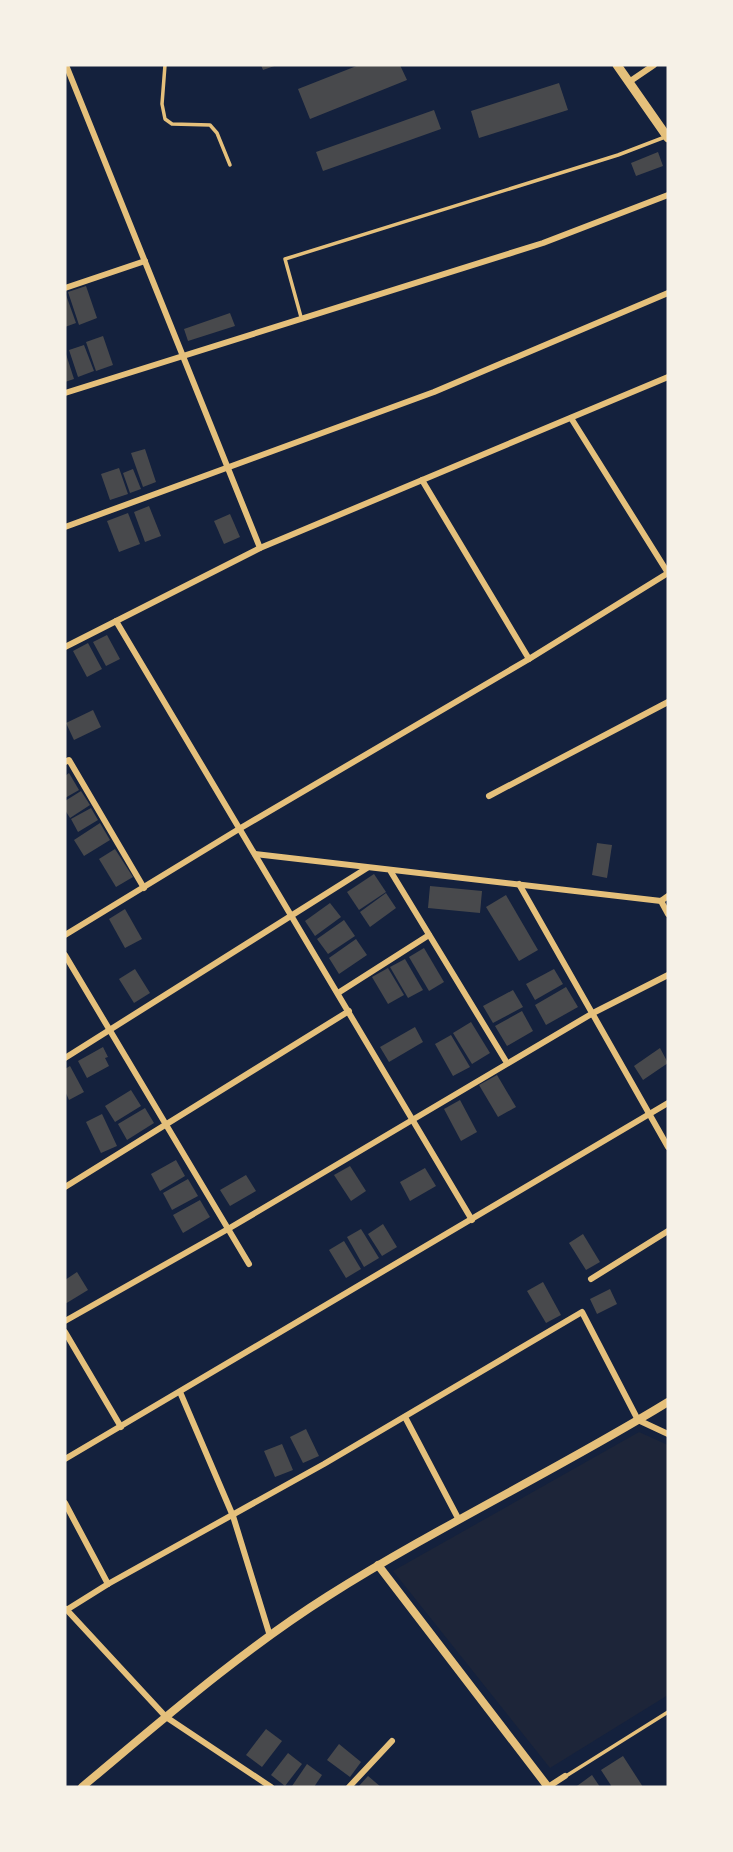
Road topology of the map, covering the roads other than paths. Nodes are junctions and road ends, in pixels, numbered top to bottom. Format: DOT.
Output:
graph roads {
  1 [pos="66,65"];
  2 [pos="164,65"];
  3 [pos="617,65"];
  4 [pos="654,65"];
  5 [pos="629,82"];
  6 [pos="668,137"];
  7 [pos="230,165"];
  8 [pos="668,195"];
  9 [pos="145,261"];
  10 [pos="65,288"];
  11 [pos="668,293"];
  12 [pos="301,317"];
  13 [pos="183,357"];
  14 [pos="668,377"];
  15 [pos="65,393"];
  16 [pos="571,418"];
  17 [pos="228,468"];
  18 [pos="422,480"];
  19 [pos="65,527"];
  20 [pos="260,548"];
  21 [pos="668,573"];
  22 [pos="116,621"];
  23 [pos="65,646"];
  24 [pos="529,659"];
  25 [pos="668,702"];
  26 [pos="65,762"];
  27 [pos="489,796"];
  28 [pos="239,829"];
  29 [pos="255,854"];
  30 [pos="367,868"];
  31 [pos="391,872"];
  32 [pos="519,884"];
  33 [pos="144,888"];
  34 [pos="668,896"];
  35 [pos="661,901"];
  36 [pos="668,914"];
  37 [pos="292,916"];
  38 [pos="65,935"];
  39 [pos="429,935"];
  40 [pos="65,955"];
  41 [pos="668,975"];
  42 [pos="338,993"];
  43 [pos="349,1012"];
  44 [pos="593,1013"];
  45 [pos="110,1031"];
  46 [pos="65,1058"];
  47 [pos="507,1063"];
  48 [pos="668,1103"];
  49 [pos="649,1114"];
  50 [pos="413,1119"];
  51 [pos="166,1125"];
  52 [pos="668,1147"];
  53 [pos="65,1187"];
  54 [pos="472,1220"];
  55 [pos="228,1229"];
  56 [pos="668,1231"];
  57 [pos="248,1264"];
  58 [pos="591,1279"];
  59 [pos="65,1321"];
  60 [pos="65,1332"];
  61 [pos="180,1392"];
  62 [pos="668,1402"];
  63 [pos="405,1417"];
  64 [pos="638,1420"];
  65 [pos="121,1427"];
  66 [pos="668,1434"];
  67 [pos="65,1459"];
  68 [pos="65,1503"];
  69 [pos="233,1516"];
  70 [pos="459,1520"];
  71 [pos="378,1565"];
  72 [pos="108,1584"];
  73 [pos="66,1609"];
  74 [pos="270,1636"];
  75 [pos="668,1712"];
  76 [pos="166,1717"];
  77 [pos="392,1741"];
  78 [pos="565,1776"];
  79 [pos="82,1787"];
  80 [pos="271,1787"];
  81 [pos="349,1787"];
  82 [pos="548,1787"];
  1 -- 9 [label="street"];
  2 -- 7 [label="lane"];
  3 -- 5 [label="main road"];
  4 -- 5 [label="street"];
  5 -- 6 [label="main road"];
  6 -- 12 [label="lane"];
  8 -- 12 [label="street"];
  9 -- 10 [label="street"];
  9 -- 13 [label="street"];
  11 -- 17 [label="street"];
  12 -- 13 [label="street"];
  13 -- 15 [label="street"];
  13 -- 17 [label="street"];
  14 -- 16 [label="street"];
  16 -- 18 [label="street"];
  16 -- 21 [label="street"];
  17 -- 19 [label="street"];
  17 -- 20 [label="street"];
  18 -- 20 [label="street"];
  18 -- 24 [label="street"];
  20 -- 22 [label="street"];
  21 -- 24 [label="street"];
  22 -- 23 [label="street"];
  22 -- 28 [label="street"];
  24 -- 28 [label="street"];
  25 -- 27 [label="street"];
  26 -- 33 [label="street"];
  28 -- 29 [label="street"];
  28 -- 33 [label="street"];
  29 -- 30 [label="street"];
  29 -- 37 [label="street"];
  30 -- 31 [label="street"];
  30 -- 37 [label="street"];
  31 -- 32 [label="street"];
  31 -- 39 [label="street"];
  32 -- 35 [label="street"];
  32 -- 44 [label="street"];
  33 -- 38 [label="street"];
  34 -- 35 [label="street"];
  35 -- 36 [label="street"];
  37 -- 42 [label="street"];
  37 -- 45 [label="street"];
  39 -- 42 [label="street"];
  39 -- 47 [label="street"];
  40 -- 45 [label="street"];
  41 -- 44 [label="street"];
  42 -- 43 [label="street"];
  43 -- 50 [label="street"];
  43 -- 51 [label="street"];
  44 -- 47 [label="street"];
  44 -- 49 [label="street"];
  45 -- 46 [label="street"];
  45 -- 51 [label="street"];
  47 -- 50 [label="street"];
  48 -- 49 [label="street"];
  49 -- 52 [label="street"];
  49 -- 54 [label="street"];
  50 -- 54 [label="street"];
  50 -- 55 [label="street"];
  51 -- 53 [label="street"];
  51 -- 55 [label="street"];
  54 -- 61 [label="street"];
  55 -- 57 [label="street"];
  55 -- 59 [label="street"];
  56 -- 58 [label="street"];
  60 -- 65 [label="street"];
  61 -- 65 [label="street"];
  61 -- 69 [label="street"];
  62 -- 64 [label="street"];
  63 -- 64 [label="street"];
  63 -- 69 [label="street"];
  63 -- 70 [label="street"];
  64 -- 66 [label="street"];
  64 -- 70 [label="street"];
  65 -- 67 [label="street"];
  68 -- 72 [label="street"];
  69 -- 72 [label="street"];
  69 -- 74 [label="street"];
  70 -- 71 [label="street"];
  71 -- 74 [label="street"];
  71 -- 82 [label="street"];
  72 -- 73 [label="street"];
  73 -- 76 [label="street"];
  74 -- 76 [label="street"];
  75 -- 78 [label="lane"];
  76 -- 79 [label="street"];
  76 -- 80 [label="street"];
  77 -- 81 [label="street"];
  78 -- 82 [label="street"];
}
